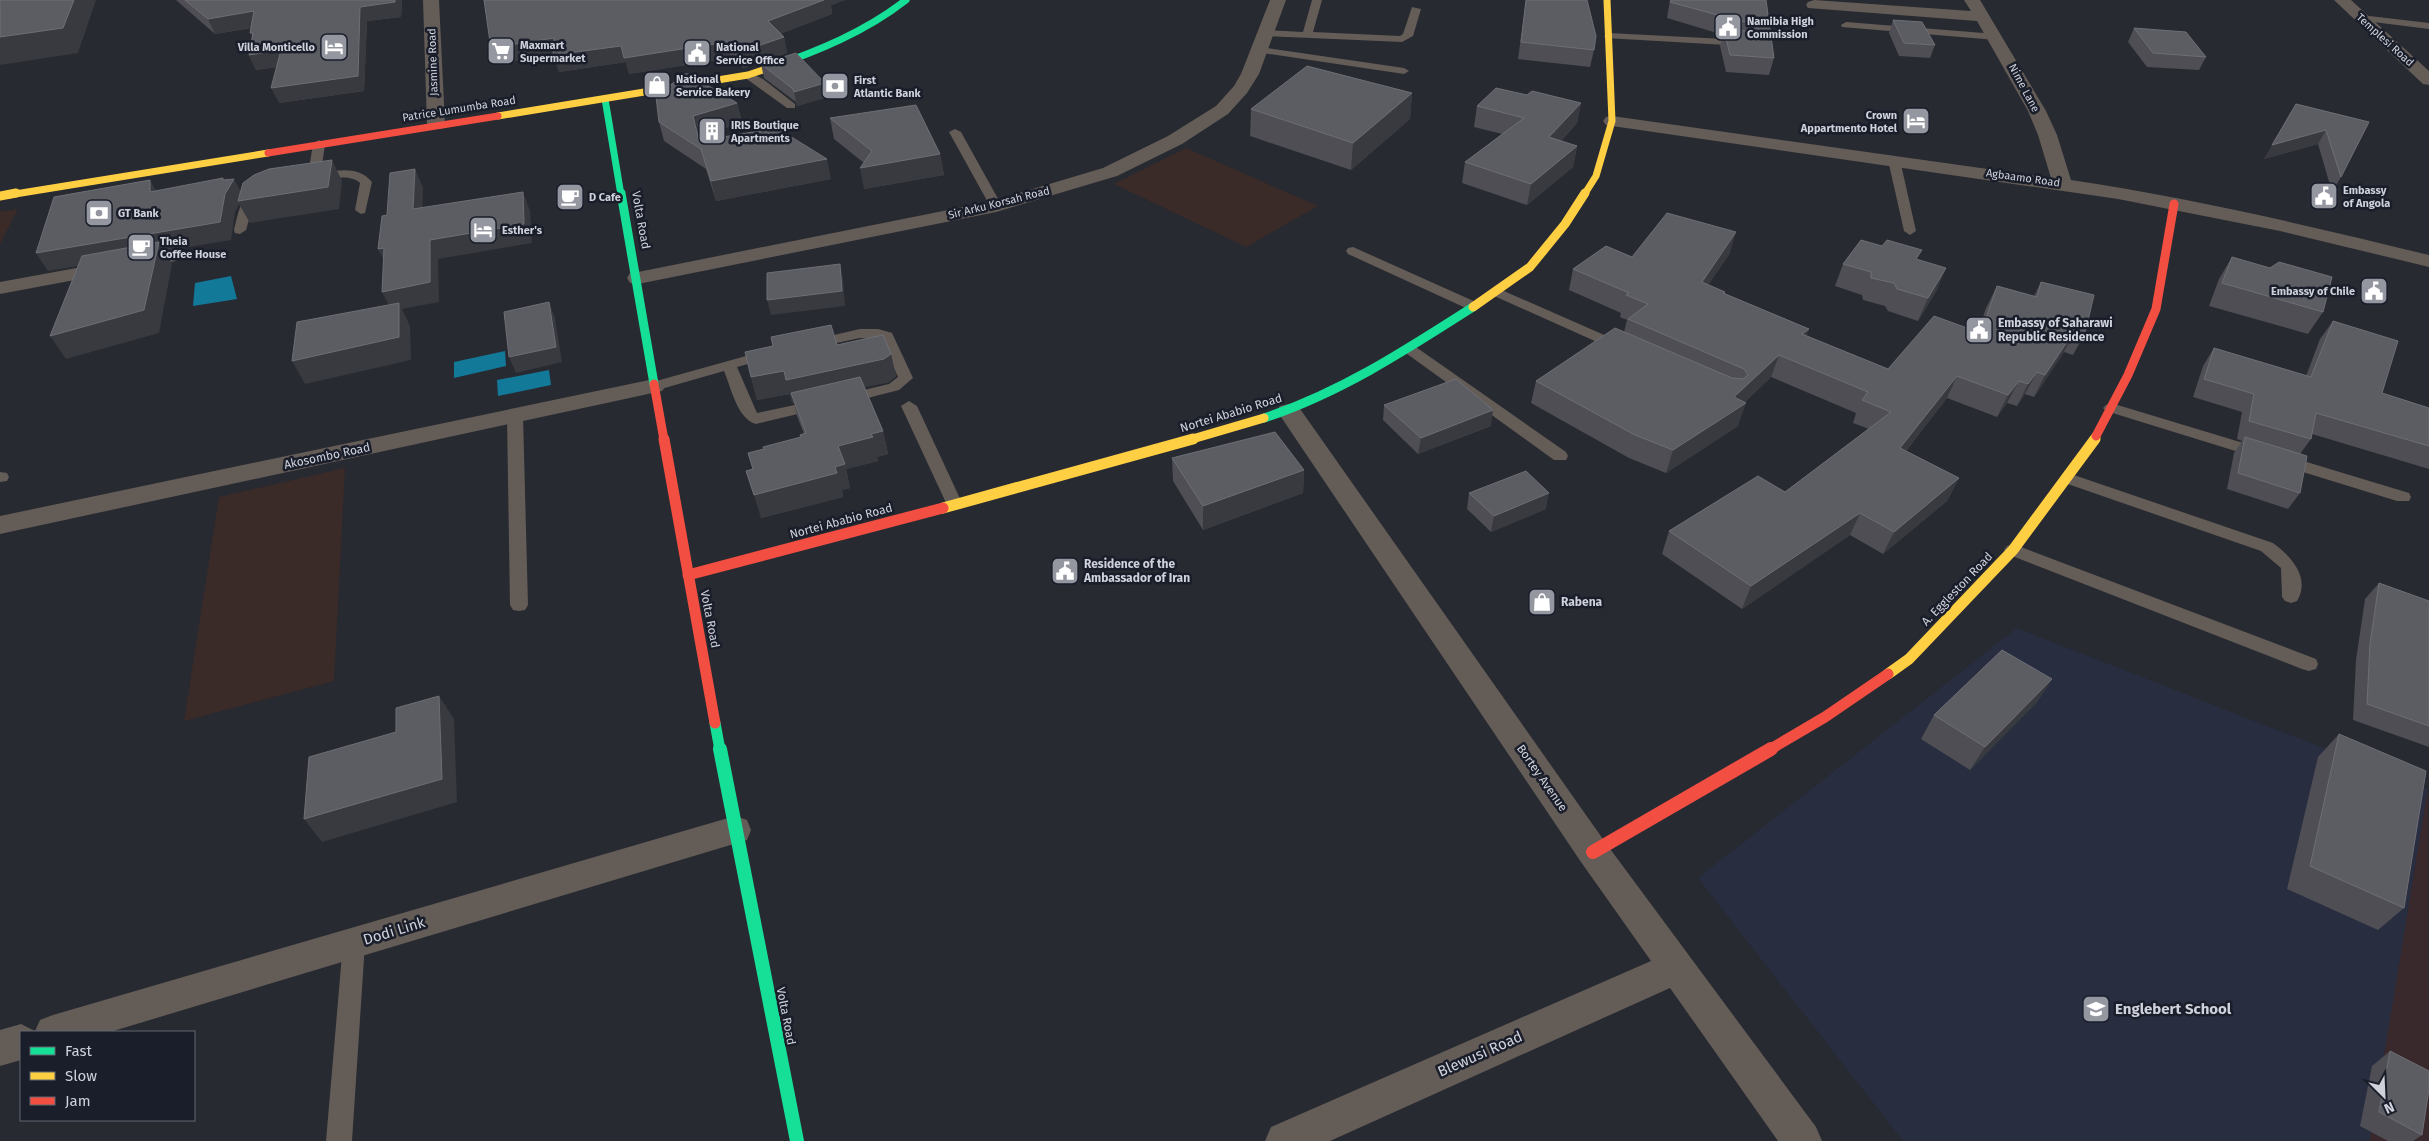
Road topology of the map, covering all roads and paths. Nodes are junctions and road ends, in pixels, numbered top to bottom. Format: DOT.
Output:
graph roads {
  1 [pos="431,0"];
  2 [pos="906,0"];
  3 [pos="1278,0"];
  4 [pos="1317,0"];
  5 [pos="1607,0"];
  6 [pos="1972,0"];
  7 [pos="2342,0"];
  8 [pos="1814,5"];
  9 [pos="1416,10"];
  10 [pos="1982,17"];
  11 [pos="2361,18"];
  12 [pos="1846,25"];
  13 [pos="2429,26"];
  14 [pos="1307,35"];
  15 [pos="1608,36"];
  16 [pos="1996,37"];
  17 [pos="1263,42"];
  18 [pos="1744,43"];
  19 [pos="1404,72"];
  20 [pos="748,75"];
  21 [pos="2429,80"];
  22 [pos="605,99"];
  23 [pos="791,106"];
  24 [pos="1612,121"];
  25 [pos="436,125"];
  26 [pos="955,132"];
  27 [pos="319,144"];
  28 [pos="1894,160"];
  29 [pos="314,177"];
  30 [pos="295,182"];
  31 [pos="2062,183"];
  32 [pos="270,189"];
  33 [pos="0,196"];
  34 [pos="2174,204"];
  35 [pos="996,206"];
  36 [pos="361,210"];
  37 [pos="240,230"];
  38 [pos="1910,231"];
  39 [pos="1353,251"];
  40 [pos="170,258"];
  41 [pos="2429,261"];
  42 [pos="638,278"];
  43 [pos="0,288"];
  44 [pos="1497,292"];
  45 [pos="1473,306"];
  46 [pos="1408,348"];
  47 [pos="1631,352"];
  48 [pos="729,366"];
  49 [pos="654,386"];
  50 [pos="909,406"];
  51 [pos="2111,408"];
  52 [pos="1289,411"];
  53 [pos="514,416"];
  54 [pos="1560,456"];
  55 [pos="2068,478"];
  56 [pos="2403,497"];
  57 [pos="956,505"];
  58 [pos="0,526"];
  59 [pos="2013,550"];
  60 [pos="688,576"];
  61 [pos="2291,597"];
  62 [pos="519,605"];
  63 [pos="2309,664"];
  64 [pos="735,830"];
  65 [pos="1592,852"];
  66 [pos="354,943"];
  67 [pos="1675,968"];
  68 [pos="56,1031"];
  69 [pos="20,1042"];
  70 [pos="0,1048"];
  71 [pos="339,1141"];
  72 [pos="797,1141"];
  73 [pos="1285,1141"];
  74 [pos="1802,1141"];
  1 -- 25 [label="street, Jasmine Road"];
  2 -- 20 [label="street, Patrice Lumumba Road"];
  3 -- 17 [label="street, Sir Arku Korsah Road"];
  4 -- 14 [label="lane"];
  5 -- 15 [label="street, Nortei Ababio Road"];
  6 -- 10 [label="street, Nime Lane"];
  7 -- 11 [label="street, Templesi Road"];
  8 -- 10 [label="street"];
  9 -- 14 [label="lane"];
  10 -- 16 [label="street, Nime Lane"];
  11 -- 13 [label="lane"];
  11 -- 21 [label="street, Templesi Road"];
  12 -- 16 [label="lane"];
  14 -- 17 [label="lane"];
  15 -- 18 [label="lane"];
  15 -- 24 [label="street, Nortei Ababio Road"];
  16 -- 31 [label="street, Nime Lane"];
  17 -- 19 [label="lane"];
  17 -- 35 [label="street, Sir Arku Korsah Road"];
  20 -- 22 [label="street, Patrice Lumumba Road"];
  20 -- 23 [label="lane"];
  22 -- 25 [label="street, Patrice Lumumba Road"];
  22 -- 42 [label="street, Volta Road"];
  24 -- 28 [label="street, Agbaamo Road"];
  24 -- 44 [label="street, Nortei Ababio Road"];
  25 -- 27 [label="street, Patrice Lumumba Road"];
  26 -- 35 [label="lane"];
  27 -- 29 [label="lane"];
  27 -- 33 [label="street, Patrice Lumumba Road"];
  28 -- 31 [label="street, Agbaamo Road"];
  28 -- 38 [label="lane"];
  29 -- 30 [label="lane"];
  29 -- 36 [label="lane"];
  31 -- 34 [label="street, Agbaamo Road"];
  32 -- 37 [label="lane"];
  34 -- 41 [label="street, Agbaamo Road"];
  34 -- 51 [label="street, A. Eggleston Road"];
  35 -- 42 [label="street, Sir Arku Korsah Road"];
  39 -- 45 [label="lane"];
  40 -- 43 [label="street"];
  42 -- 49 [label="street, Volta Road"];
  44 -- 45 [label="street, Nortei Ababio Road"];
  44 -- 47 [label="lane"];
  45 -- 46 [label="street, Nortei Ababio Road"];
  46 -- 52 [label="street, Nortei Ababio Road"];
  46 -- 54 [label="lane"];
  48 -- 48 [label="lane"];
  48 -- 49 [label="lane"];
  49 -- 53 [label="street, Akosombo Road"];
  49 -- 60 [label="street, Volta Road"];
  50 -- 57 [label="lane"];
  51 -- 55 [label="street, A. Eggleston Road"];
  51 -- 56 [label="lane"];
  52 -- 57 [label="street, Nortei Ababio Road"];
  52 -- 65 [label="street, Bortey Avenue"];
  53 -- 58 [label="street, Akosombo Road"];
  53 -- 62 [label="lane"];
  55 -- 59 [label="street, A. Eggleston Road"];
  55 -- 61 [label="lane"];
  57 -- 60 [label="street, Nortei Ababio Road"];
  59 -- 63 [label="lane"];
  59 -- 65 [label="street, A. Eggleston Road"];
  60 -- 64 [label="street, Volta Road"];
  64 -- 66 [label="street, Dodi Link"];
  64 -- 72 [label="street, Volta Road"];
  65 -- 67 [label="street, Bortey Avenue"];
  66 -- 68 [label="street, Dodi Link"];
  66 -- 71 [label="lane"];
  67 -- 73 [label="street, Blewusi Road"];
  67 -- 74 [label="street, Bortey Avenue"];
  69 -- 70 [label="street"];
}
